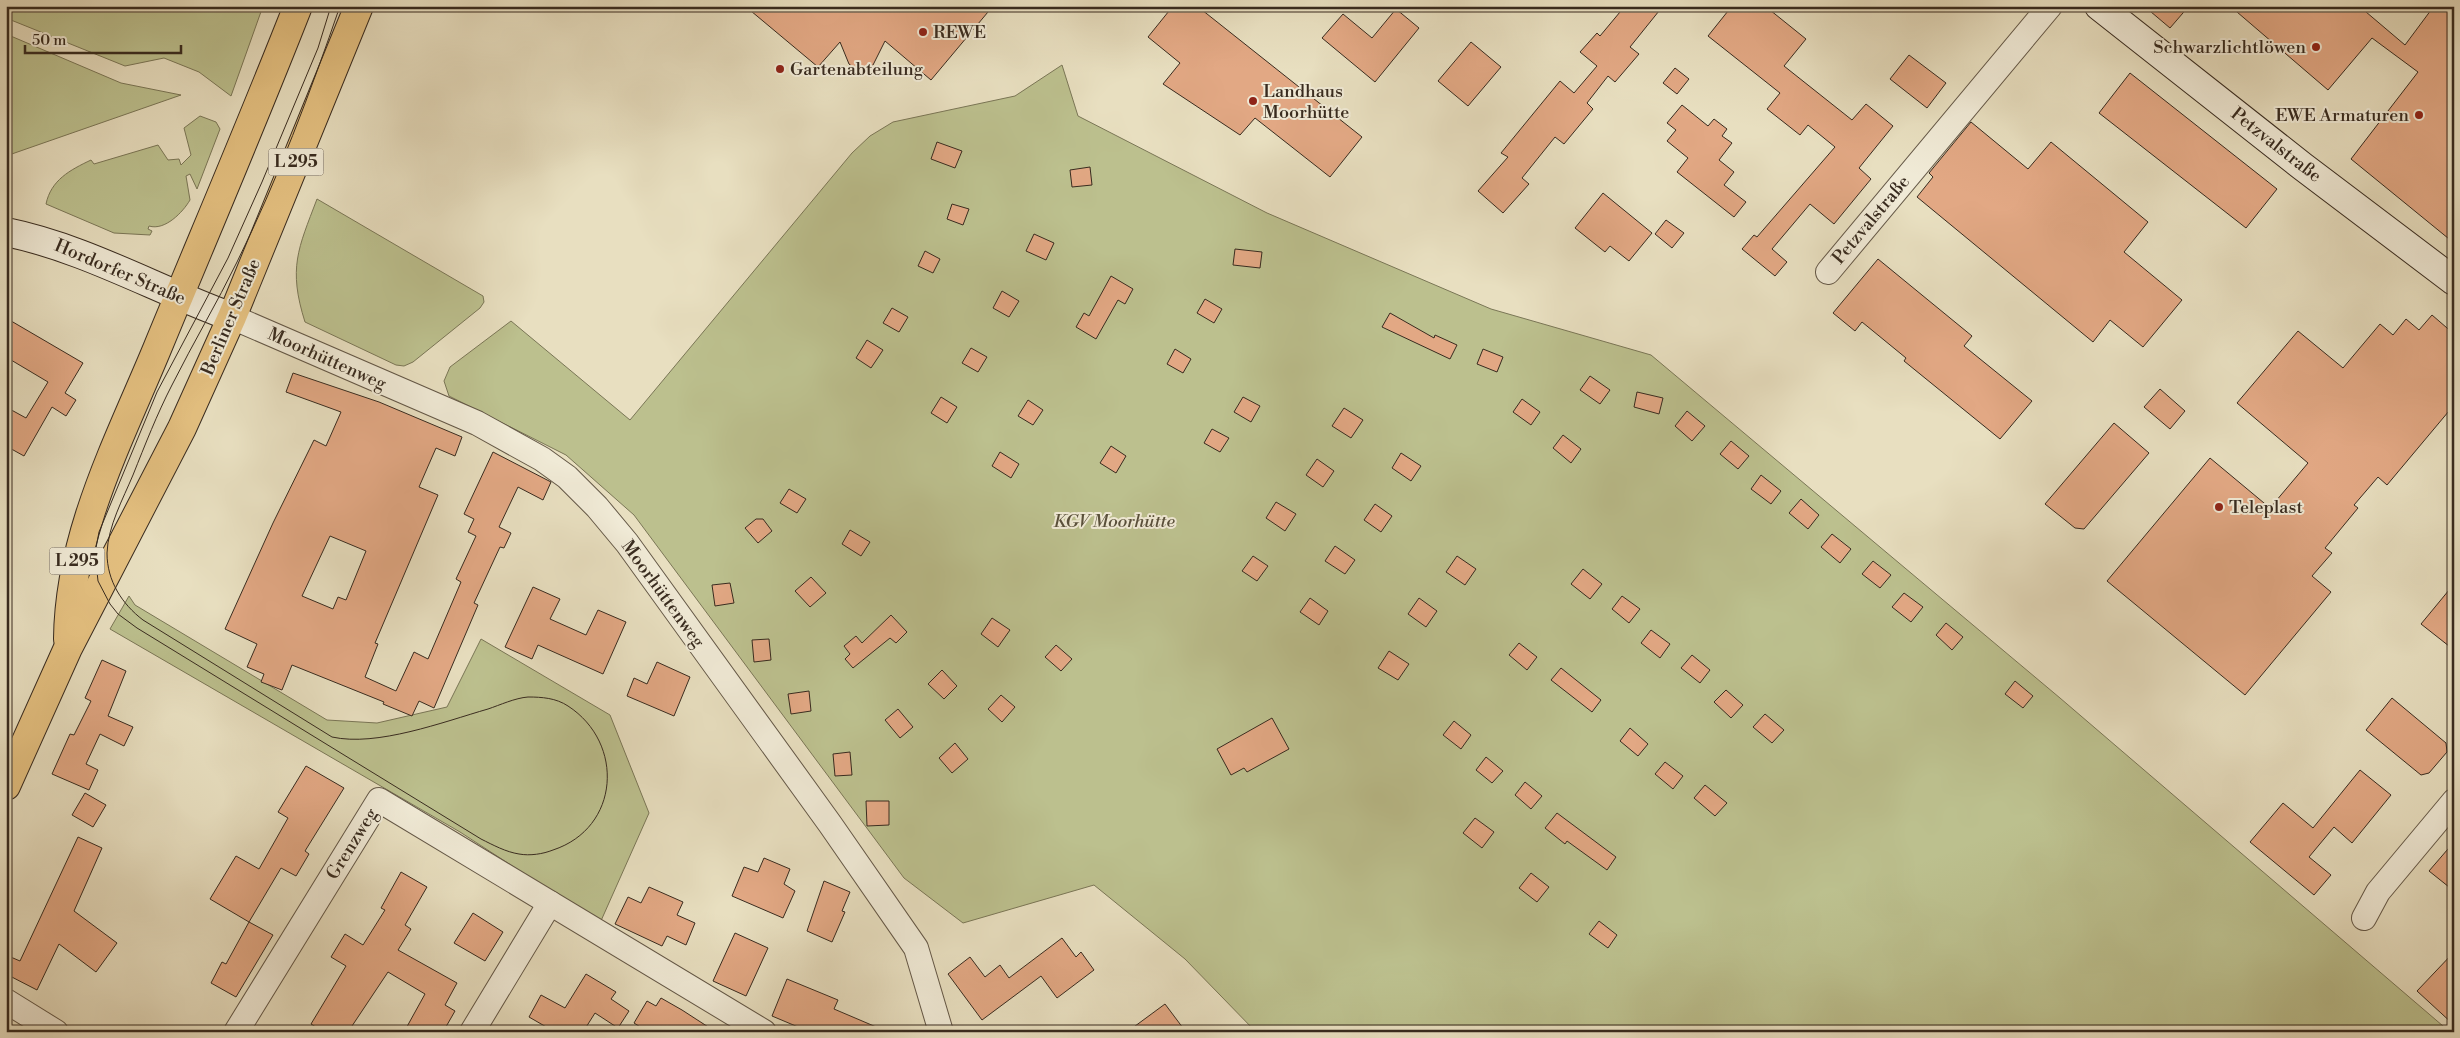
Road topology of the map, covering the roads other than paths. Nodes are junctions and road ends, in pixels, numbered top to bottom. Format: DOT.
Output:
graph roads {
  1 [pos="298,6"];
  2 [pos="359,6"];
  3 [pos="2050,6"];
  4 [pos="2099,6"];
  5 [pos="6,232"];
  6 [pos="1828,272"];
  7 [pos="2454,280"];
  8 [pos="178,297"];
  9 [pos="232,318"];
  10 [pos="76,614"];
  11 [pos="6,786"];
  12 [pos="2454,801"];
  13 [pos="550,903"];
  14 [pos="2364,918"];
  15 [pos="6,1001"];
  16 [pos="56,1032"];
  17 [pos="236,1032"];
  18 [pos="472,1032"];
  19 [pos="764,1032"];
  20 [pos="941,1032"];
  1 -- 8 [label="main road, L 295"];
  2 -- 9 [label="main road, Berliner Straße / L 295"];
  3 -- 6 [label="street, Petzvalstraße"];
  4 -- 7 [label="street, Petzvalstraße"];
  5 -- 8 [label="street, Hordorfer Straße"];
  8 -- 9 [label="street, Hordorfer Straße"];
  8 -- 10 [label="main road, L 295"];
  9 -- 10 [label="main road, Berliner Straße / L 295"];
  9 -- 20 [label="street, Moorhüttenweg"];
  10 -- 11 [label="main road, L 295"];
  12 -- 14 [label="street"];
  13 -- 17 [label="street, Grenzweg"];
  13 -- 18 [label="street"];
  13 -- 19 [label="street, Grenzweg"];
  15 -- 16 [label="street"];
}
